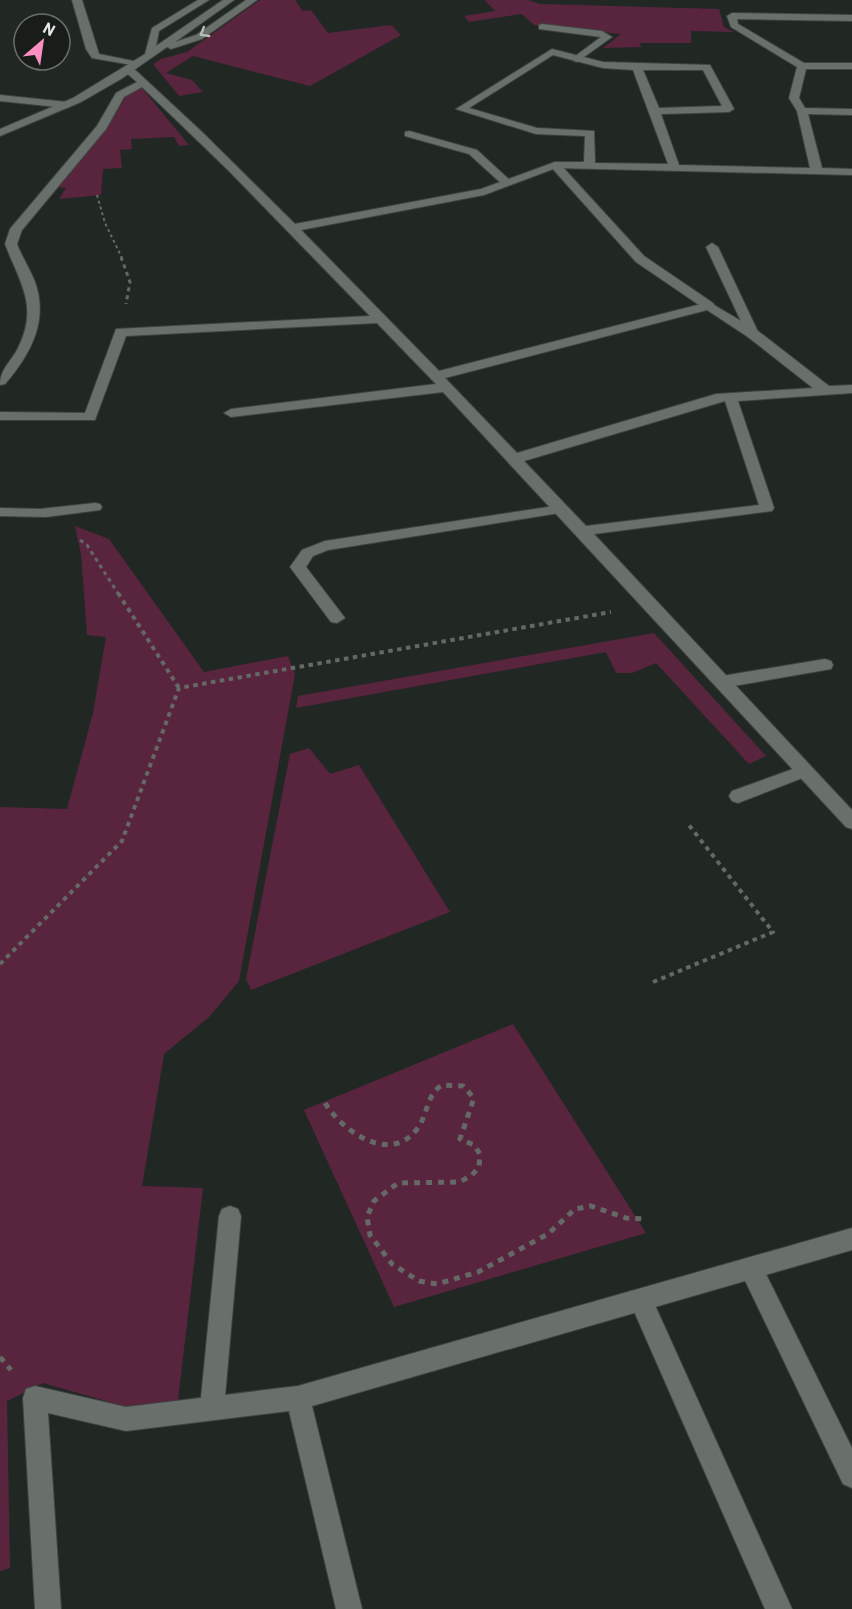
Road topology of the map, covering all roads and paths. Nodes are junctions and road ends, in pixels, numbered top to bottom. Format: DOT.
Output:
graph roads {
  1 [pos="77,0"];
  2 [pos="204,0"];
  3 [pos="228,0"];
  4 [pos="252,0"];
  5 [pos="852,18"];
  6 [pos="542,27"];
  7 [pos="149,53"];
  8 [pos="577,59"];
  9 [pos="636,65"];
  10 [pos="802,66"];
  11 [pos="852,66"];
  12 [pos="131,67"];
  13 [pos="143,82"];
  14 [pos="0,98"];
  15 [pos="67,105"];
  16 [pos="655,111"];
  17 [pos="802,111"];
  18 [pos="852,112"];
  19 [pos="0,133"];
  20 [pos="410,134"];
  21 [pos="555,165"];
  22 [pos="589,165"];
  23 [pos="674,167"];
  24 [pos="818,172"];
  25 [pos="852,172"];
  26 [pos="507,183"];
  27 [pos="97,195"];
  28 [pos="294,228"];
  29 [pos="712,247"];
  30 [pos="709,306"];
  31 [pos="381,319"];
  32 [pos="121,332"];
  33 [pos="753,334"];
  34 [pos="0,381"];
  35 [pos="442,382"];
  36 [pos="852,389"];
  37 [pos="825,390"];
  38 [pos="730,397"];
  39 [pos="231,413"];
  40 [pos="0,416"];
  41 [pos="514,459"];
  42 [pos="95,507"];
  43 [pos="561,509"];
  44 [pos="0,512"];
  45 [pos="31,513"];
  46 [pos="582,531"];
  47 [pos="650,605"];
  48 [pos="337,618"];
  49 [pos="825,665"];
  50 [pos="722,682"];
  51 [pos="179,688"];
  52 [pos="804,771"];
  53 [pos="738,796"];
  54 [pos="831,799"];
  55 [pos="852,799"];
  56 [pos="852,822"];
  57 [pos="688,825"];
  58 [pos="0,964"];
  59 [pos="653,982"];
  60 [pos="325,1103"];
  61 [pos="230,1216"];
  62 [pos="645,1219"];
  63 [pos="852,1239"];
  64 [pos="751,1268"];
  65 [pos="641,1300"];
  66 [pos="298,1398"];
  67 [pos="212,1408"];
  68 [pos="852,1475"];
  69 [pos="48,1609"];
  70 [pos="349,1609"];
  71 [pos="779,1609"];
  1 -- 12 [label="street"];
  2 -- 7 [label="street"];
  3 -- 7 [label="street"];
  4 -- 7 [label="street, one-way"];
  5 -- 10 [label="street"];
  6 -- 8 [label="street"];
  7 -- 12 [label="street"];
  8 -- 9 [label="street"];
  8 -- 22 [label="street"];
  9 -- 16 [label="street"];
  9 -- 16 [label="street"];
  10 -- 11 [label="street"];
  10 -- 17 [label="street"];
  12 -- 13 [label="street"];
  12 -- 15 [label="street"];
  13 -- 28 [label="street"];
  13 -- 34 [label="street"];
  14 -- 15 [label="street"];
  15 -- 19 [label="street"];
  16 -- 23 [label="street"];
  17 -- 18 [label="street"];
  17 -- 24 [label="street"];
  20 -- 26 [label="street"];
  21 -- 22 [label="street"];
  21 -- 26 [label="street"];
  21 -- 30 [label="street"];
  22 -- 23 [label="street"];
  23 -- 24 [label="street"];
  24 -- 25 [label="street"];
  26 -- 28 [label="street"];
  27 -- 32 [label="path"];
  28 -- 31 [label="street"];
  29 -- 33 [label="street"];
  30 -- 33 [label="street"];
  30 -- 35 [label="street"];
  31 -- 32 [label="street"];
  31 -- 35 [label="street"];
  32 -- 40 [label="street"];
  33 -- 37 [label="street"];
  35 -- 39 [label="street"];
  35 -- 41 [label="street"];
  36 -- 37 [label="street"];
  37 -- 38 [label="street"];
  38 -- 41 [label="street"];
  38 -- 46 [label="street"];
  41 -- 43 [label="street"];
  42 -- 45 [label="street"];
  43 -- 46 [label="street"];
  43 -- 48 [label="street"];
  44 -- 45 [label="street"];
  45 -- 51 [label="path"];
  46 -- 47 [label="street"];
  47 -- 50 [label="street"];
  47 -- 51 [label="path"];
  49 -- 50 [label="street"];
  50 -- 52 [label="street"];
  51 -- 58 [label="path"];
  52 -- 53 [label="street"];
  52 -- 54 [label="street"];
  54 -- 55 [label="street"];
  54 -- 56 [label="street"];
  57 -- 59 [label="path"];
  60 -- 62 [label="path"];
  61 -- 67 [label="street"];
  63 -- 64 [label="street"];
  64 -- 65 [label="street"];
  64 -- 68 [label="street"];
  65 -- 66 [label="street"];
  65 -- 71 [label="street"];
  66 -- 67 [label="street"];
  66 -- 70 [label="street"];
  67 -- 69 [label="street"];
}
